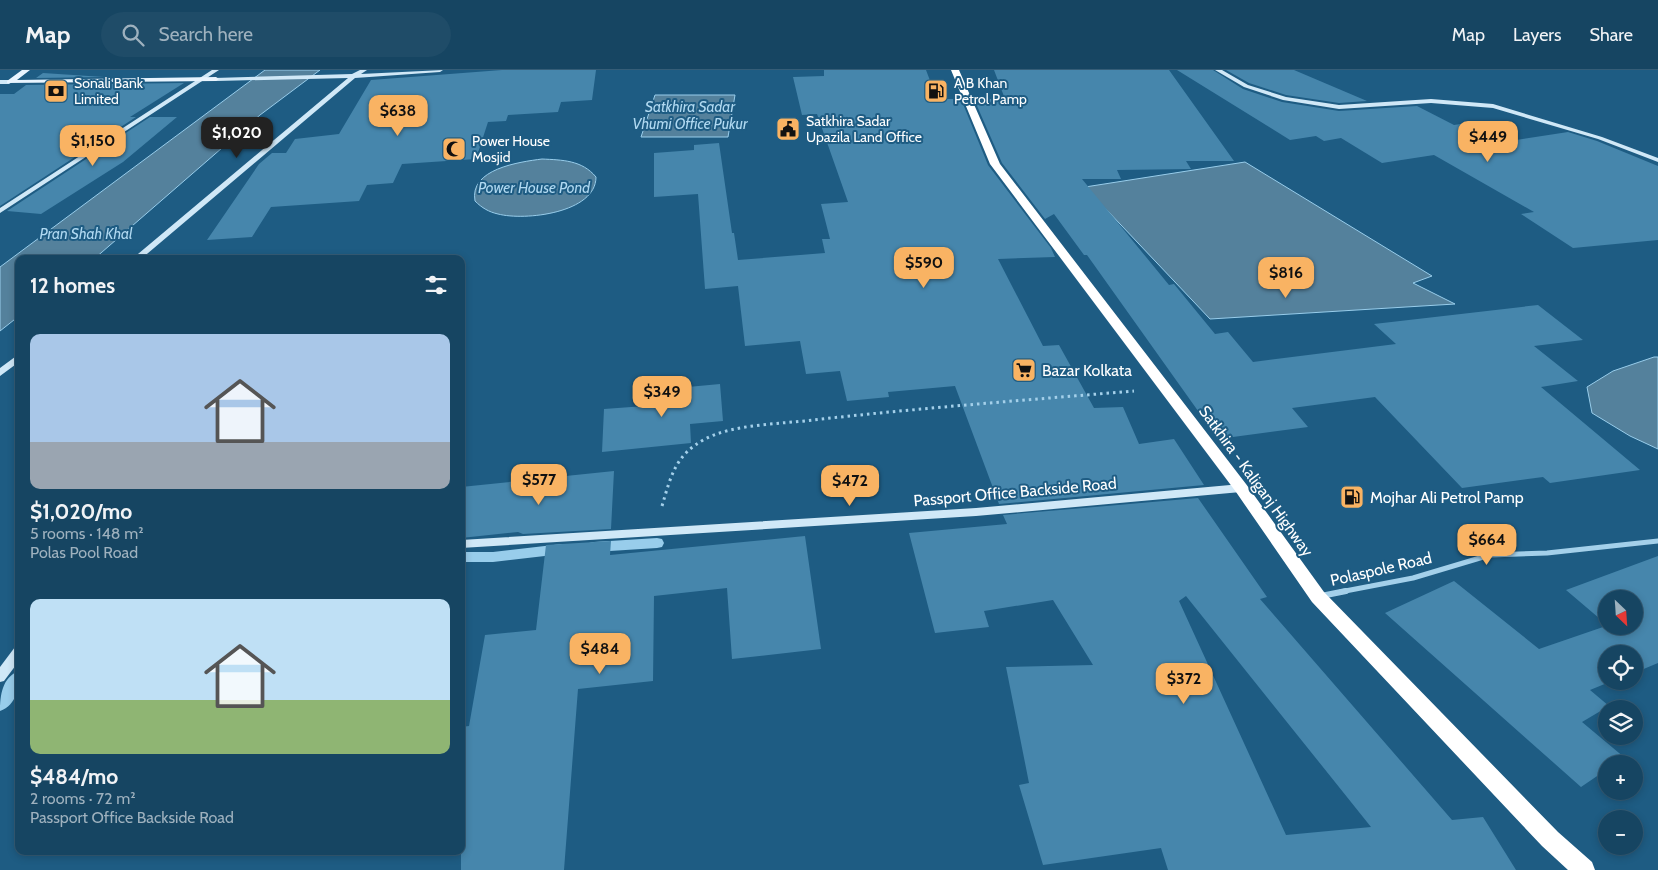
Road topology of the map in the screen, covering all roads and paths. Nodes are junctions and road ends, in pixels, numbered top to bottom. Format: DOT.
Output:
graph roads {
  1 [pos="27,70"];
  2 [pos="216,70"];
  3 [pos="364,70"];
  4 [pos="440,70"];
  5 [pos="955,70"];
  6 [pos="1218,70"];
  7 [pos="353,76"];
  8 [pos="203,78"];
  9 [pos="216,79"];
  10 [pos="0,82"];
  11 [pos="9,82"];
  12 [pos="1658,160"];
  13 [pos="0,211"];
  14 [pos="141,255"];
  15 [pos="15,360"];
  16 [pos="0,373"];
  17 [pos="1164,387"];
  18 [pos="1241,488"];
  19 [pos="656,532"];
  20 [pos="1658,541"];
  21 [pos="465,544"];
  22 [pos="1318,597"];
  23 [pos="15,656"];
  24 [pos="0,677"];
  25 [pos="1584,870"];
  1 -- 11 [label="main road"];
  2 -- 8 [label="street"];
  3 -- 7 [label="street"];
  4 -- 7 [label="street"];
  5 -- 17 [label="highway, Satkhira - Kaliganj Highway"];
  6 -- 12 [label="street"];
  7 -- 9 [label="street"];
  7 -- 14 [label="street"];
  8 -- 9 [label="main road"];
  8 -- 11 [label="main road"];
  8 -- 13 [label="street"];
  10 -- 11 [label="street"];
  15 -- 16 [label="street"];
  17 -- 18 [label="highway, Satkhira - Kaliganj Highway"];
  17 -- 19 [label="path"];
  18 -- 19 [label="street, Passport Office Backside Road"];
  18 -- 22 [label="highway, Satkhira - Kaliganj Highway"];
  19 -- 21 [label="street, Passport Office Backside Road"];
  20 -- 22 [label="street, Polaspole Road"];
  22 -- 25 [label="highway, Satkhira - Kaliganj Highway"];
  23 -- 24 [label="street"];
}
